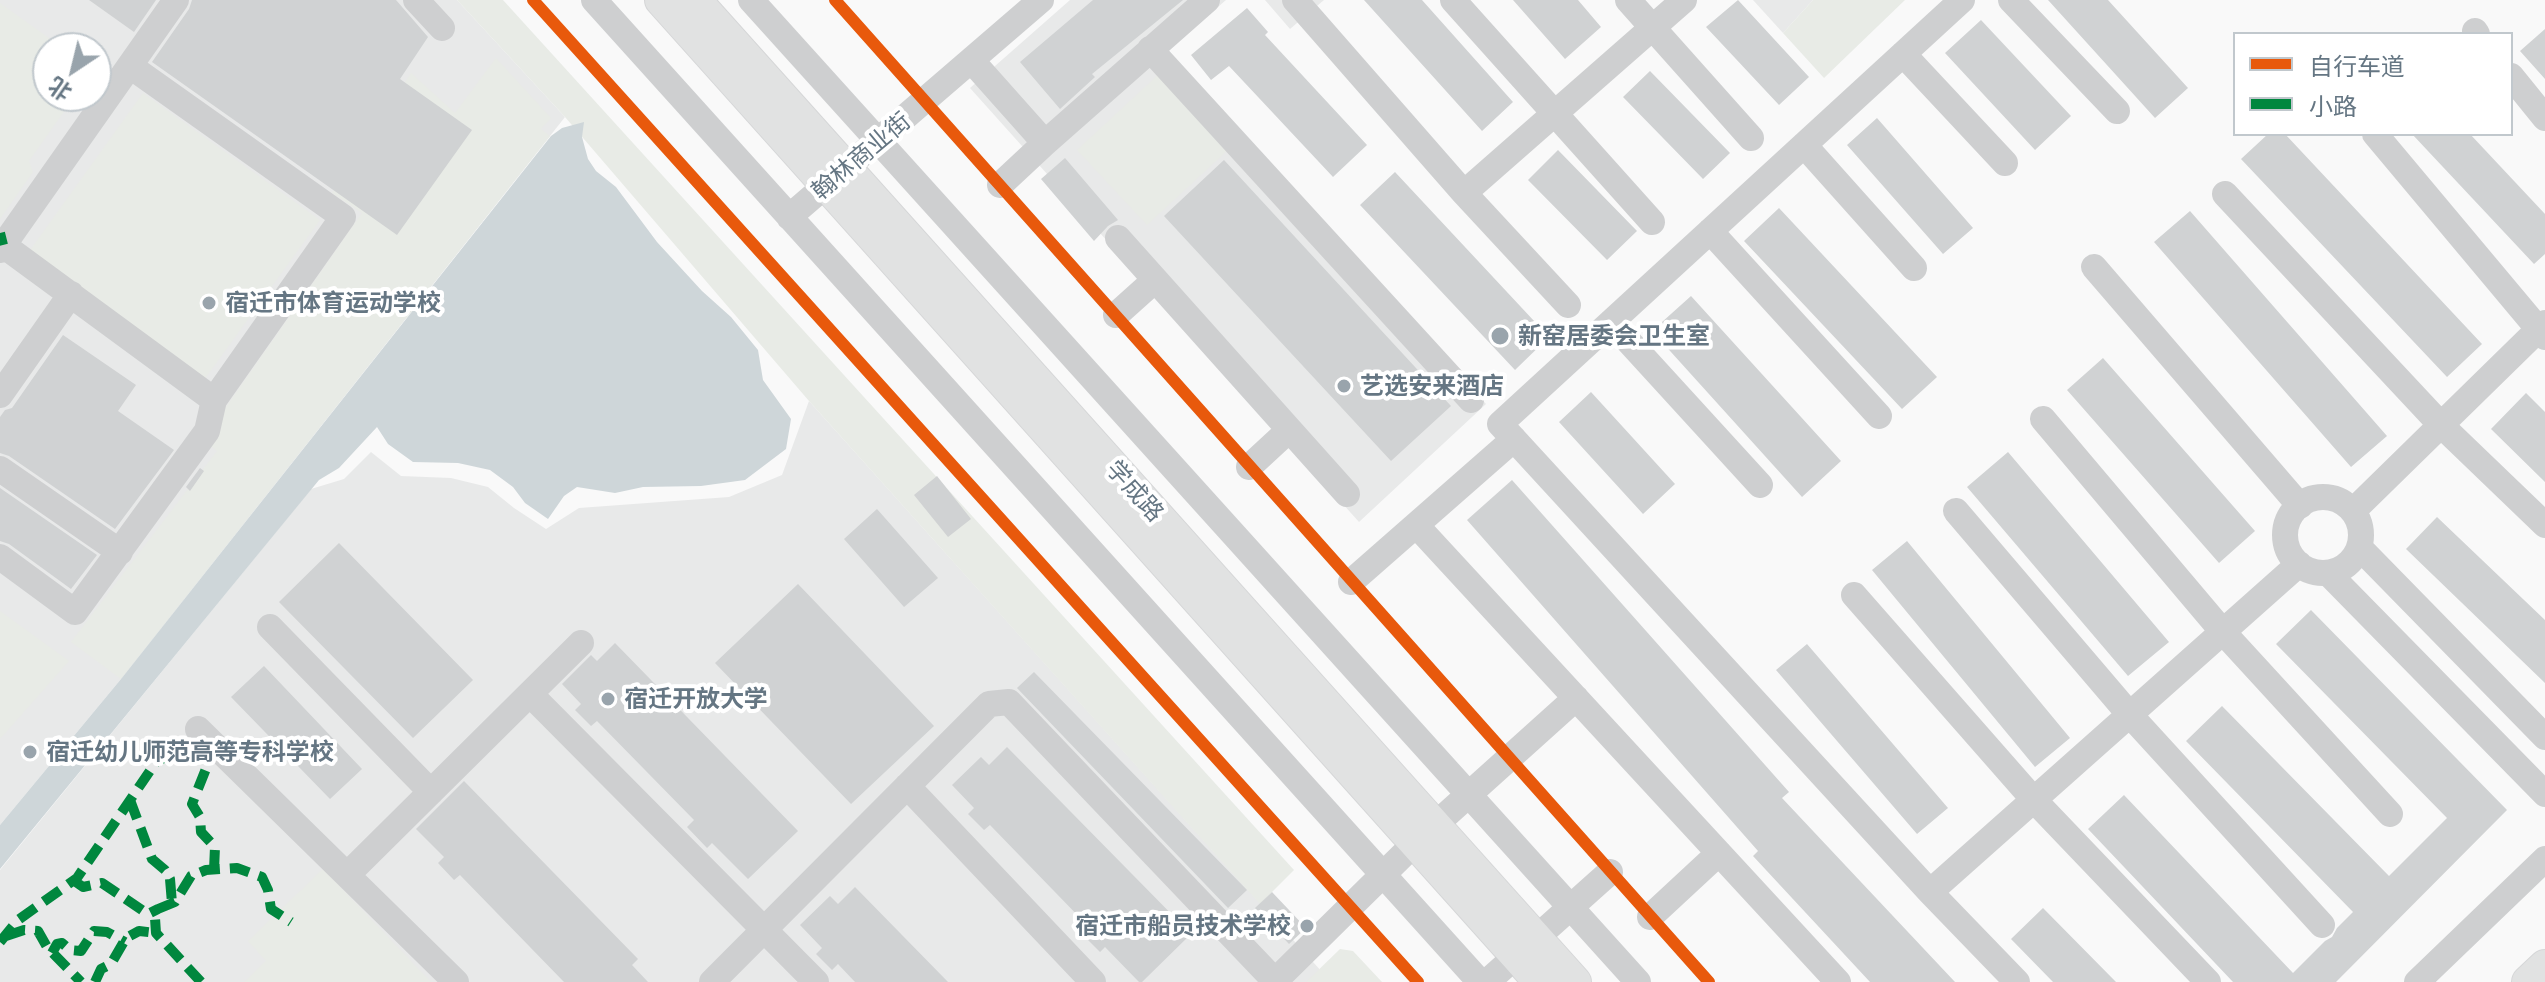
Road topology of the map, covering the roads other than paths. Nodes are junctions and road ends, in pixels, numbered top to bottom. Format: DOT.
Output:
graph roads {
  1 [pos="176,0"];
  2 [pos="416,0"];
  3 [pos="594,0"];
  4 [pos="661,0"];
  5 [pos="695,0"];
  6 [pos="751,0"];
  7 [pos="1041,0"];
  8 [pos="1207,0"];
  9 [pos="1295,0"];
  10 [pos="1453,0"];
  11 [pos="1628,0"];
  12 [pos="1684,0"];
  13 [pos="1962,0"];
  14 [pos="2011,0"];
  15 [pos="442,28"];
  16 [pos="1653,28"];
  17 [pos="1150,49"];
  18 [pos="1903,54"];
  19 [pos="972,61"];
  20 [pos="130,66"];
  21 [pos="2513,78"];
  22 [pos="2117,111"];
  23 [pos="1555,114"];
  24 [pos="2545,118"];
  25 [pos="2377,136"];
  26 [pos="1751,138"];
  27 [pos="879,142"];
  28 [pos="1045,143"];
  29 [pos="1804,145"];
  30 [pos="2005,163"];
  31 [pos="837,177"];
  32 [pos="1000,185"];
  33 [pos="1464,193"];
  34 [pos="2225,194"];
  35 [pos="789,217"];
  36 [pos="1652,222"];
  37 [pos="1710,231"];
  38 [pos="1118,238"];
  39 [pos="2,247"];
  40 [pos="2094,267"];
  41 [pos="1914,268"];
  42 [pos="1155,280"];
  43 [pos="71,294"];
  44 [pos="1568,305"];
  45 [pos="1116,315"];
  46 [pos="1611,322"];
  47 [pos="2543,330"];
  48 [pos="3,385"];
  49 [pos="214,400"];
  50 [pos="1471,400"];
  51 [pos="1879,416"];
  52 [pos="2043,419"];
  53 [pos="2441,425"];
  54 [pos="1289,430"];
  55 [pos="1514,439"];
  56 [pos="1249,467"];
  57 [pos="0,469"];
  58 [pos="1760,485"];
  59 [pos="1347,494"];
  60 [pos="2300,506"];
  61 [pos="1956,511"];
  62 [pos="2353,511"];
  63 [pos="1416,525"];
  64 [pos="2545,525"];
  65 [pos="2360,548"];
  66 [pos="120,552"];
  67 [pos="0,557"];
  68 [pos="2299,564"];
  69 [pos="2328,573"];
  70 [pos="1351,582"];
  71 [pos="1854,595"];
  72 [pos="270,627"];
  73 [pos="2223,632"];
  74 [pos="581,643"];
  75 [pos="530,694"];
  76 [pos="1576,698"];
  77 [pos="2130,715"];
  78 [pos="198,729"];
  79 [pos="2545,737"];
  80 [pos="907,786"];
  81 [pos="431,792"];
  82 [pos="2545,794"];
  83 [pos="1469,795"];
  84 [pos="2034,800"];
  85 [pos="2390,814"];
  86 [pos="1426,834"];
  87 [pos="1719,853"];
  88 [pos="2545,859"];
  89 [pos="1610,872"];
  90 [pos="1383,874"];
  91 [pos="347,875"];
  92 [pos="1930,892"];
  93 [pos="1571,907"];
  94 [pos="1650,917"];
  95 [pos="2322,925"];
  96 [pos="764,929"];
  97 [pos="1526,947"];
  98 [pos="2545,966"];
  99 [pos="1826,978"];
  100 [pos="1274,981"];
  101 [pos="456,982"];
  102 [pos="712,982"];
  103 [pos="816,982"];
  104 [pos="1093,982"];
  105 [pos="1480,982"];
  106 [pos="1487,982"];
  107 [pos="1540,982"];
  108 [pos="1575,982"];
  109 [pos="1638,982"];
  110 [pos="2017,982"];
  111 [pos="2208,982"];
  112 [pos="2417,982"];
  113 [pos="2528,982"];
  1 -- 20 [label="street"];
  2 -- 15 [label="street"];
  3 -- 35 [label="street"];
  4 -- 31 [label="main road, 学成路"];
  5 -- 31 [label="main road, 学成路"];
  6 -- 27 [label="street"];
  7 -- 19 [label="street, 翰林商业街"];
  8 -- 17 [label="street"];
  9 -- 33 [label="street"];
  10 -- 23 [label="street"];
  11 -- 16 [label="street"];
  12 -- 16 [label="street"];
  13 -- 18 [label="street"];
  14 -- 22 [label="street"];
  16 -- 23 [label="street"];
  16 -- 26 [label="street"];
  17 -- 28 [label="street"];
  17 -- 50 [label="street"];
  18 -- 29 [label="street"];
  18 -- 30 [label="street"];
  19 -- 27 [label="street, 翰林商业街"];
  19 -- 28 [label="street"];
  20 -- 39 [label="street"];
  20 -- 49 [label="street"];
  21 -- 24 [label="street"];
  23 -- 33 [label="street"];
  23 -- 36 [label="street"];
  25 -- 47 [label="street"];
  27 -- 31 [label="street, 翰林商业街"];
  27 -- 83 [label="street"];
  28 -- 32 [label="street"];
  29 -- 37 [label="street"];
  29 -- 41 [label="street"];
  31 -- 35 [label="street, 翰林商业街"];
  31 -- 86 [label="main road, 学成路"];
  33 -- 44 [label="street"];
  34 -- 53 [label="street"];
  35 -- 90 [label="street"];
  37 -- 46 [label="street"];
  37 -- 51 [label="street"];
  38 -- 42 [label="street"];
  39 -- 43 [label="street"];
  40 -- 60 [label="street"];
  42 -- 45 [label="street"];
  42 -- 54 [label="street"];
  43 -- 48 [label="street"];
  43 -- 49 [label="street"];
  46 -- 55 [label="street"];
  46 -- 58 [label="street"];
  47 -- 53 [label="street"];
  49 -- 66 [label="street"];
  52 -- 73 [label="street"];
  53 -- 62 [label="street"];
  53 -- 64 [label="street"];
  54 -- 56 [label="street"];
  54 -- 59 [label="street"];
  55 -- 63 [label="street"];
  55 -- 92 [label="street"];
  57 -- 66 [label="street"];
  60 -- 62 [label="street"];
  60 -- 68 [label="street"];
  61 -- 77 [label="street"];
  62 -- 65 [label="street"];
  63 -- 70 [label="street"];
  63 -- 76 [label="street"];
  65 -- 69 [label="street"];
  65 -- 79 [label="street"];
  66 -- 67 [label="street"];
  68 -- 69 [label="street"];
  68 -- 73 [label="street"];
  69 -- 82 [label="street"];
  71 -- 84 [label="street"];
  72 -- 81 [label="street"];
  73 -- 77 [label="street"];
  73 -- 85 [label="street"];
  74 -- 75 [label="street"];
  75 -- 81 [label="street"];
  75 -- 96 [label="street"];
  76 -- 83 [label="street"];
  76 -- 87 [label="street"];
  77 -- 84 [label="street"];
  77 -- 95 [label="street"];
  78 -- 91 [label="street"];
  80 -- 96 [label="street"];
  80 -- 100 [label="street"];
  80 -- 104 [label="street"];
  81 -- 91 [label="street"];
  83 -- 86 [label="street"];
  83 -- 93 [label="street"];
  84 -- 92 [label="street"];
  84 -- 111 [label="street"];
  86 -- 90 [label="street"];
  86 -- 97 [label="main road, 学成路"];
  87 -- 94 [label="street"];
  87 -- 99 [label="street"];
  88 -- 112 [label="street"];
  89 -- 93 [label="street"];
  90 -- 100 [label="street"];
  90 -- 105 [label="street"];
  91 -- 101 [label="street"];
  92 -- 110 [label="street"];
  93 -- 97 [label="street"];
  93 -- 109 [label="street"];
  96 -- 102 [label="street"];
  96 -- 103 [label="street"];
  97 -- 106 [label="street"];
  97 -- 107 [label="main road, 学成路"];
  97 -- 108 [label="main road, 学成路"];
  98 -- 113 [label="main road"];
}
